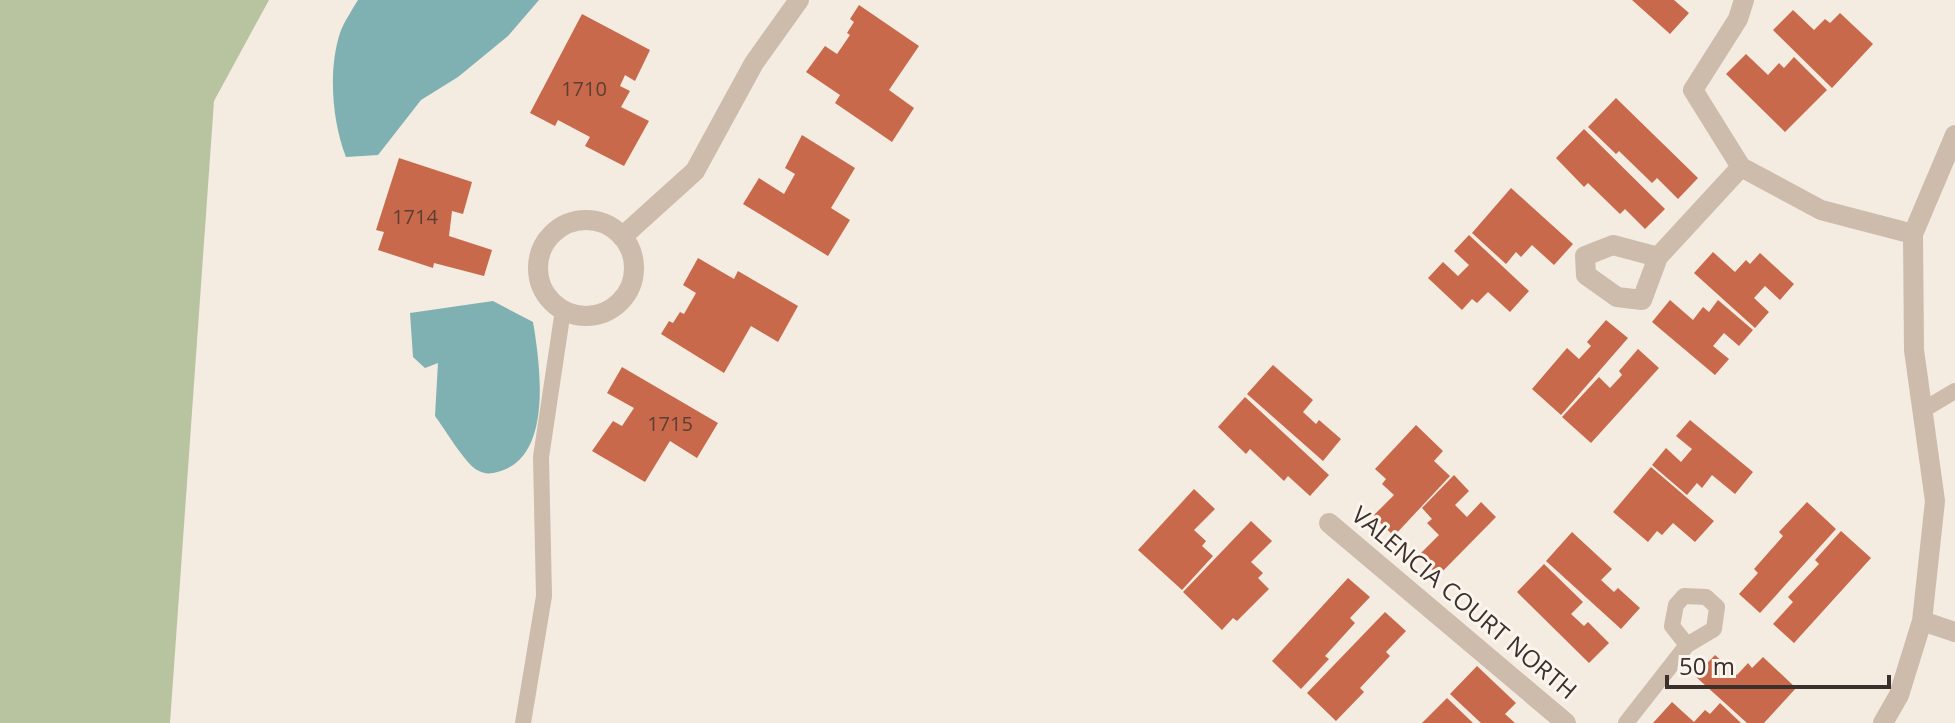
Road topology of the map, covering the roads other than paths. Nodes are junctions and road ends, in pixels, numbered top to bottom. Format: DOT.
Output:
graph roads {
  1 [pos="799,0"];
  2 [pos="1744,0"];
  3 [pos="1955,135"];
  4 [pos="1741,167"];
  5 [pos="1913,234"];
  6 [pos="622,237"];
  7 [pos="1658,257"];
  8 [pos="563,310"];
  9 [pos="1955,391"];
  10 [pos="1923,410"];
  11 [pos="1329,523"];
  12 [pos="1922,621"];
  13 [pos="1955,632"];
  14 [pos="1687,645"];
  15 [pos="523,723"];
  16 [pos="1566,723"];
  17 [pos="1626,723"];
  18 [pos="1883,723"];
  1 -- 6 [label="street"];
  2 -- 4 [label="street"];
  3 -- 5 [label="street"];
  4 -- 5 [label="street"];
  4 -- 7 [label="street"];
  5 -- 10 [label="street"];
  6 -- 8 [label="street"];
  6 -- 8 [label="street"];
  8 -- 15 [label="lane"];
  9 -- 10 [label="lane"];
  10 -- 12 [label="street"];
  11 -- 16 [label="street, VALENCIA COURT NORTH"];
  12 -- 13 [label="street"];
  12 -- 18 [label="street"];
  14 -- 17 [label="lane"];
}
